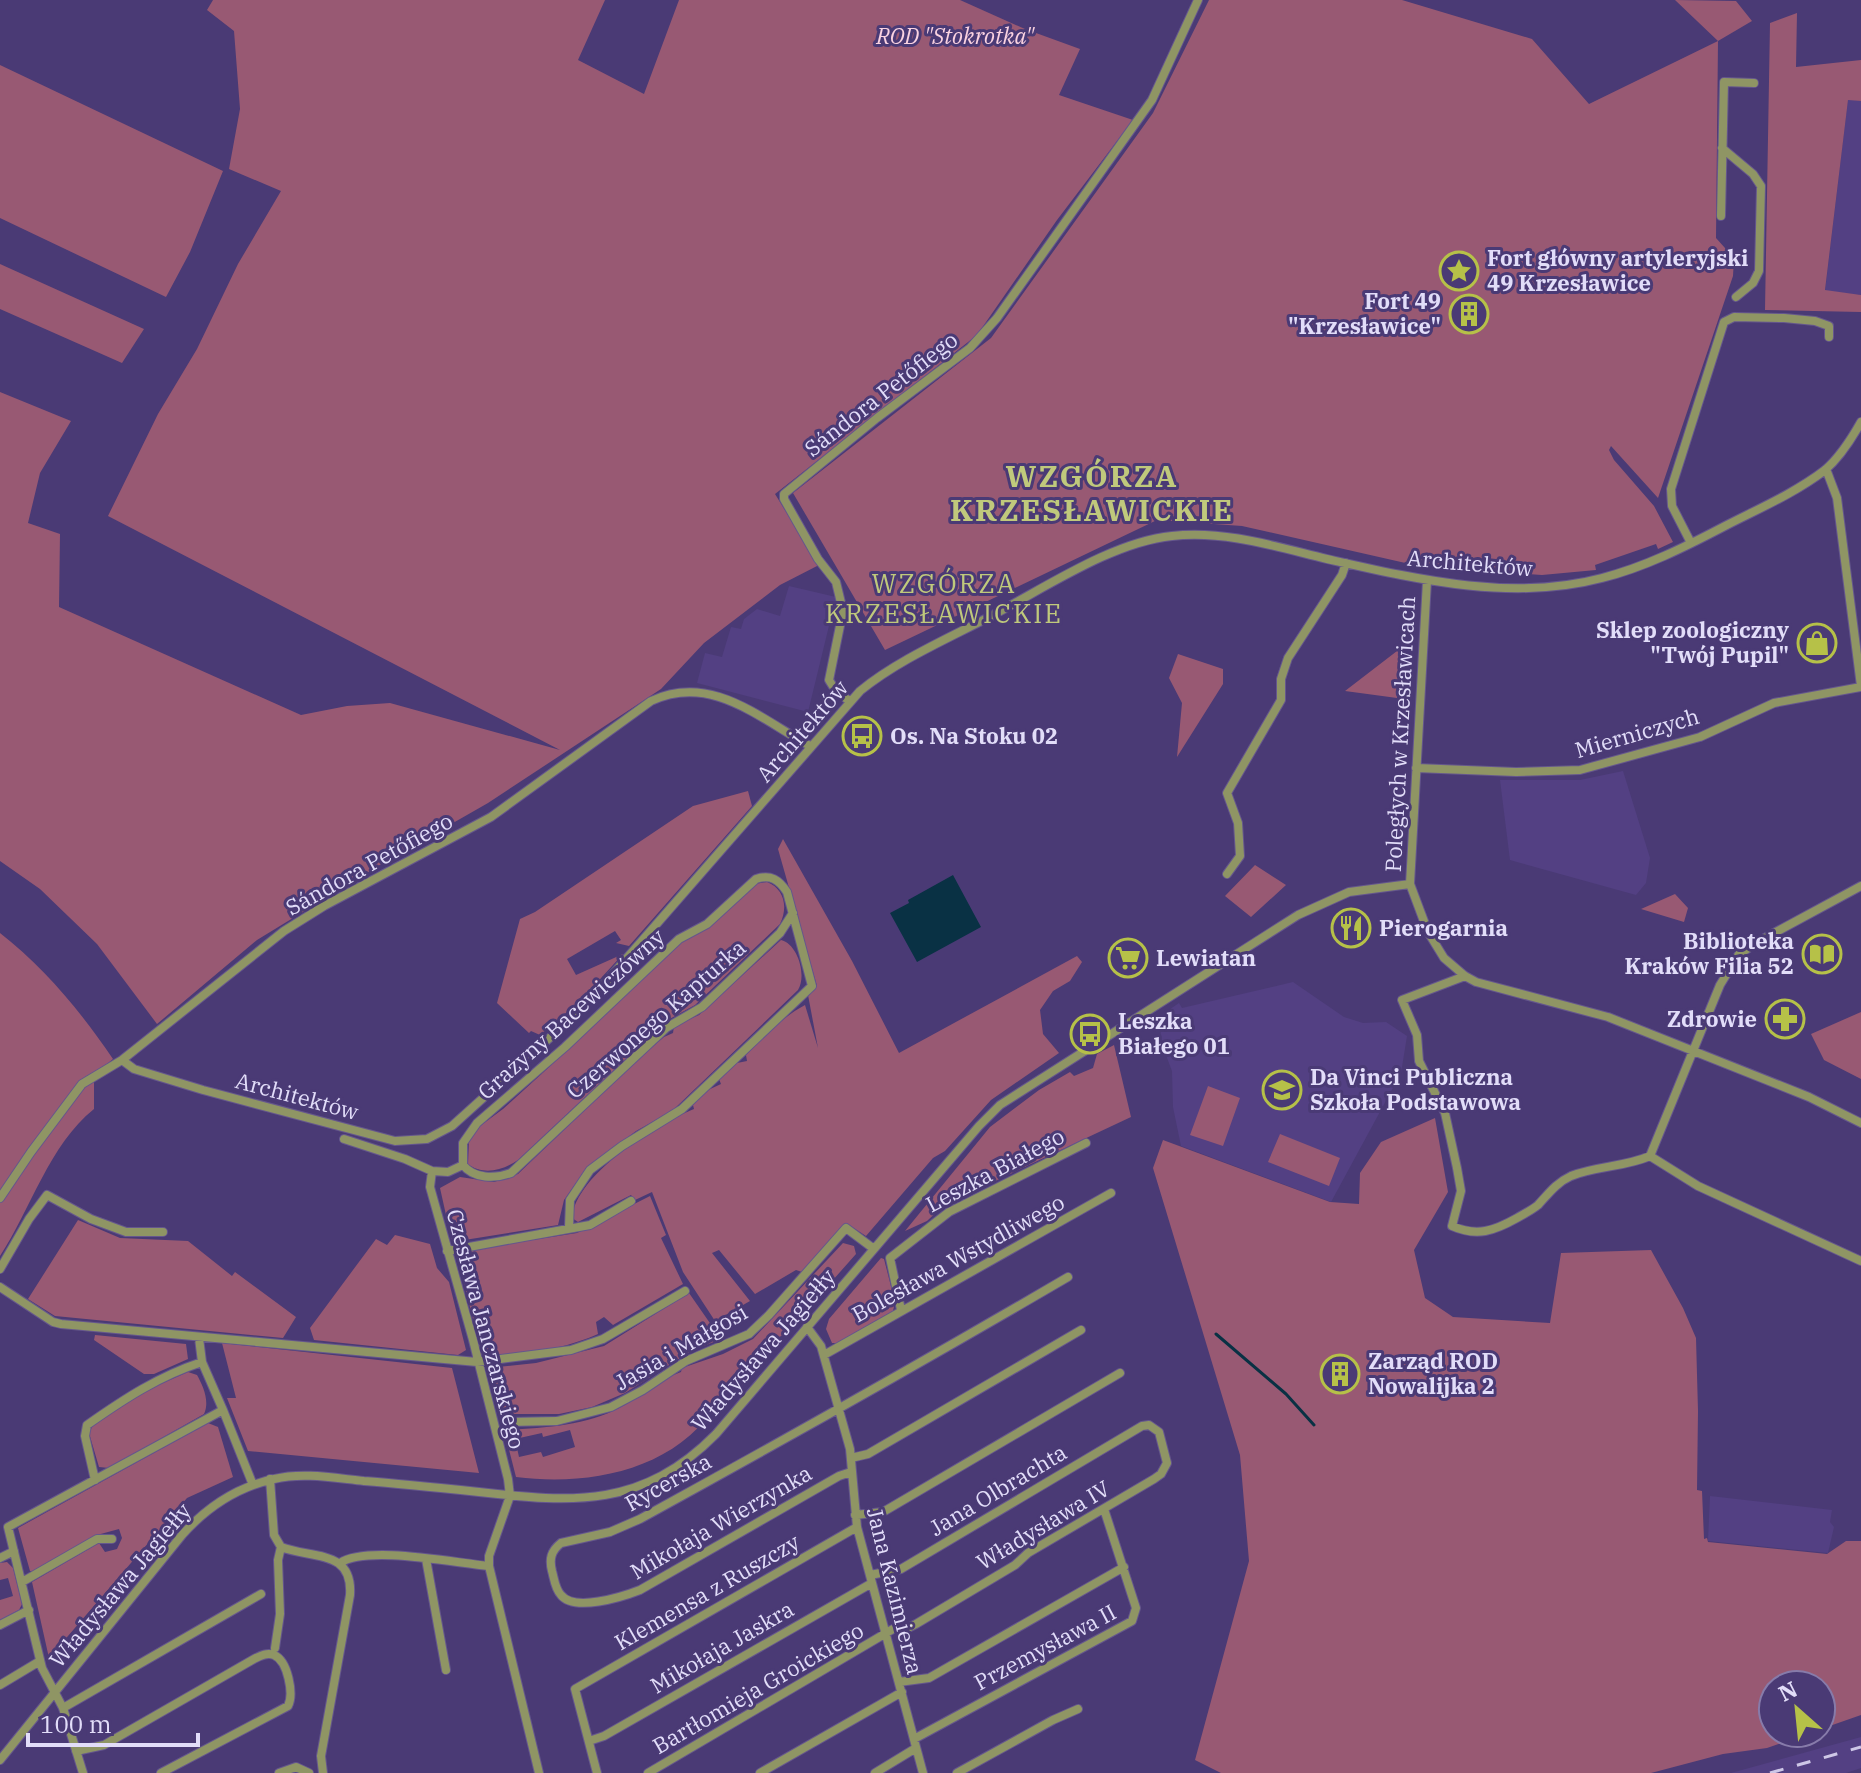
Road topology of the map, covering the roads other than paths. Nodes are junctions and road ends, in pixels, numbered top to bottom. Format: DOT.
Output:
graph roads {
  1 [pos="1198,0"];
  2 [pos="1754,83"];
  3 [pos="1722,148"];
  4 [pos="1721,216"];
  5 [pos="1736,297"];
  6 [pos="1829,337"];
  7 [pos="1861,422"];
  8 [pos="1826,469"];
  9 [pos="1691,543"];
  10 [pos="1346,563"];
  11 [pos="1427,581"];
  12 [pos="1861,687"];
  13 [pos="850,702"];
  14 [pos="810,746"];
  15 [pos="1416,768"];
  16 [pos="1227,874"];
  17 [pos="1410,884"];
  18 [pos="1861,886"];
  19 [pos="793,913"];
  20 [pos="780,933"];
  21 [pos="801,941"];
  22 [pos="1465,976"];
  23 [pos="1694,1050"];
  24 [pos="122,1060"];
  25 [pos="1861,1123"];
  26 [pos="344,1139"];
  27 [pos="1086,1143"];
  28 [pos="1650,1156"];
  29 [pos="463,1165"];
  30 [pos="432,1171"];
  31 [pos="1111,1193"];
  32 [pos="0,1198"];
  33 [pos="631,1201"];
  34 [pos="569,1227"];
  35 [pos="163,1232"];
  36 [pos="874,1249"];
  37 [pos="447,1251"];
  38 [pos="1861,1261"];
  39 [pos="0,1269"];
  40 [pos="1068,1277"];
  41 [pos="0,1287"];
  42 [pos="685,1291"];
  43 [pos="901,1310"];
  44 [pos="807,1327"];
  45 [pos="1081,1330"];
  46 [pos="199,1338"];
  47 [pos="824,1355"];
  48 [pos="202,1362"];
  49 [pos="477,1362"];
  50 [pos="1120,1373"];
  51 [pos="839,1409"];
  52 [pos="223,1410"];
  53 [pos="508,1422"];
  54 [pos="1142,1426"];
  55 [pos="851,1458"];
  56 [pos="851,1472"];
  57 [pos="270,1479"];
  58 [pos="95,1480"];
  59 [pos="253,1485"];
  60 [pos="510,1496"];
  61 [pos="1104,1509"];
  62 [pos="855,1515"];
  63 [pos="857,1527"];
  64 [pos="112,1539"];
  65 [pos="281,1547"];
  66 [pos="14,1551"];
  67 [pos="0,1558"];
  68 [pos="426,1559"];
  69 [pos="340,1563"];
  70 [pos="489,1566"];
  71 [pos="1124,1567"];
  72 [pos="871,1579"];
  73 [pos="22,1582"];
  74 [pos="261,1594"];
  75 [pos="561,1596"];
  76 [pos="29,1610"];
  77 [pos="0,1625"];
  78 [pos="886,1634"];
  79 [pos="275,1648"];
  80 [pos="40,1661"];
  81 [pos="446,1670"];
  82 [pos="899,1682"];
  83 [pos="0,1685"];
  84 [pos="54,1691"];
  85 [pos="902,1692"];
  86 [pos="63,1708"];
  87 [pos="1078,1709"];
  88 [pos="589,1741"];
  89 [pos="915,1743"];
  90 [pos="76,1751"];
  91 [pos="0,1760"];
  92 [pos="83,1773"];
  93 [pos="161,1773"];
  94 [pos="279,1773"];
  95 [pos="309,1773"];
  96 [pos="323,1773"];
  97 [pos="539,1773"];
  98 [pos="597,1773"];
  99 [pos="648,1773"];
  100 [pos="760,1773"];
  101 [pos="875,1773"];
  102 [pos="923,1773"];
  103 [pos="957,1773"];
  1 -- 13 [label="street, Sándora Petőfiego"];
  2 -- 3 [label="street"];
  3 -- 4 [label="street"];
  3 -- 5 [label="street"];
  6 -- 9 [label="street"];
  7 -- 8 [label="street, Architektów"];
  8 -- 9 [label="street, Architektów"];
  8 -- 12 [label="street"];
  9 -- 11 [label="street, Architektów"];
  10 -- 11 [label="street, Architektów"];
  10 -- 13 [label="street, Architektów"];
  10 -- 16 [label="street"];
  11 -- 15 [label="street, Poległych w Krzesławicach"];
  12 -- 15 [label="street, Mierniczych"];
  13 -- 14 [label="street, Architektów"];
  14 -- 24 [label="street, Sándora Petőfiego"];
  14 -- 24 [label="street, Architektów"];
  15 -- 17 [label="street, Poległych w Krzesławicach"];
  17 -- 22 [label="street, Poległych w Krzesławicach"];
  17 -- 36 [label="street, Władysława Jagiełły"];
  18 -- 23 [label="street"];
  19 -- 20 [label="street, Czerwonego Kapturka"];
  19 -- 21 [label="street"];
  19 -- 29 [label="street, Grażyny Bacewiczówny"];
  20 -- 21 [label="street"];
  20 -- 29 [label="street, Czerwonego Kapturka"];
  21 -- 34 [label="street"];
  22 -- 23 [label="street, Poległych w Krzesławicach"];
  22 -- 28 [label="street"];
  23 -- 25 [label="street, Poległych w Krzesławicach"];
  23 -- 28 [label="street"];
  24 -- 32 [label="street, Sándora Petőfiego"];
  26 -- 30 [label="street"];
  27 -- 43 [label="street, Leszka Białego"];
  28 -- 38 [label="street"];
  29 -- 30 [label="street, Czerwonego Kapturka"];
  30 -- 37 [label="street, Czesława Janczarskiego"];
  31 -- 43 [label="street, Bolesława Wstydliwego"];
  33 -- 34 [label="street"];
  34 -- 37 [label="street"];
  35 -- 39 [label="street"];
  36 -- 44 [label="street, Władysława Jagiełły"];
  36 -- 53 [label="street, Jasia i Małgosi"];
  37 -- 49 [label="street, Czesława Janczarskiego"];
  40 -- 51 [label="street, Rycerska"];
  41 -- 46 [label="street"];
  42 -- 49 [label="street"];
  43 -- 47 [label="street, Bolesława Wstydliwego"];
  44 -- 47 [label="street, Jana Kazimierza"];
  44 -- 60 [label="street, Władysława Jagiełły"];
  45 -- 55 [label="street"];
  46 -- 48 [label="street"];
  46 -- 49 [label="street"];
  47 -- 51 [label="street, Jana Kazimierza"];
  48 -- 52 [label="street"];
  48 -- 58 [label="street"];
  49 -- 60 [label="street, Czesława Janczarskiego"];
  50 -- 62 [label="street"];
  51 -- 55 [label="street, Jana Kazimierza"];
  51 -- 75 [label="street, Rycerska"];
  52 -- 58 [label="street"];
  52 -- 59 [label="street"];
  54 -- 61 [label="street, Władysława IV"];
  54 -- 72 [label="street, Jana Olbrachta"];
  55 -- 56 [label="street, Jana Kazimierza"];
  56 -- 62 [label="street, Jana Kazimierza"];
  56 -- 75 [label="street, Mikołaja Wierzynka"];
  57 -- 59 [label="street, Władysława Jagiełły"];
  57 -- 60 [label="street, Władysława Jagiełły"];
  57 -- 65 [label="street"];
  58 -- 66 [label="street"];
  59 -- 84 [label="street, Władysława Jagiełły"];
  60 -- 70 [label="street"];
  61 -- 71 [label="street, Przemysława II"];
  61 -- 78 [label="street, Władysława IV"];
  62 -- 63 [label="street, Jana Kazimierza"];
  63 -- 72 [label="street, Jana Kazimierza"];
  63 -- 88 [label="street, Klemensa z Ruszczy"];
  64 -- 73 [label="street"];
  65 -- 69 [label="street"];
  65 -- 79 [label="street"];
  66 -- 67 [label="street"];
  66 -- 73 [label="street"];
  68 -- 69 [label="street"];
  68 -- 70 [label="street"];
  68 -- 81 [label="street"];
  69 -- 96 [label="street"];
  70 -- 97 [label="street"];
  71 -- 82 [label="street"];
  71 -- 89 [label="street, Przemysława II"];
  72 -- 78 [label="street, Jana Kazimierza"];
  72 -- 88 [label="street, Mikołaja Jaskra"];
  73 -- 76 [label="street"];
  74 -- 86 [label="street"];
  76 -- 77 [label="street"];
  76 -- 80 [label="street"];
  78 -- 82 [label="street, Jana Kazimierza"];
  78 -- 99 [label="street, Bartłomieja Groickiego"];
  80 -- 83 [label="street"];
  80 -- 84 [label="street"];
  82 -- 85 [label="street, Jana Kazimierza"];
  84 -- 86 [label="street"];
  84 -- 91 [label="street, Władysława Jagiełły"];
  85 -- 89 [label="street, Jana Kazimierza"];
  85 -- 100 [label="street"];
  86 -- 90 [label="street"];
  87 -- 103 [label="street"];
  88 -- 98 [label="street"];
  89 -- 101 [label="street"];
  89 -- 102 [label="street, Jana Kazimierza"];
  90 -- 92 [label="street"];
  90 -- 93 [label="street"];
  94 -- 95 [label="street"];
}
